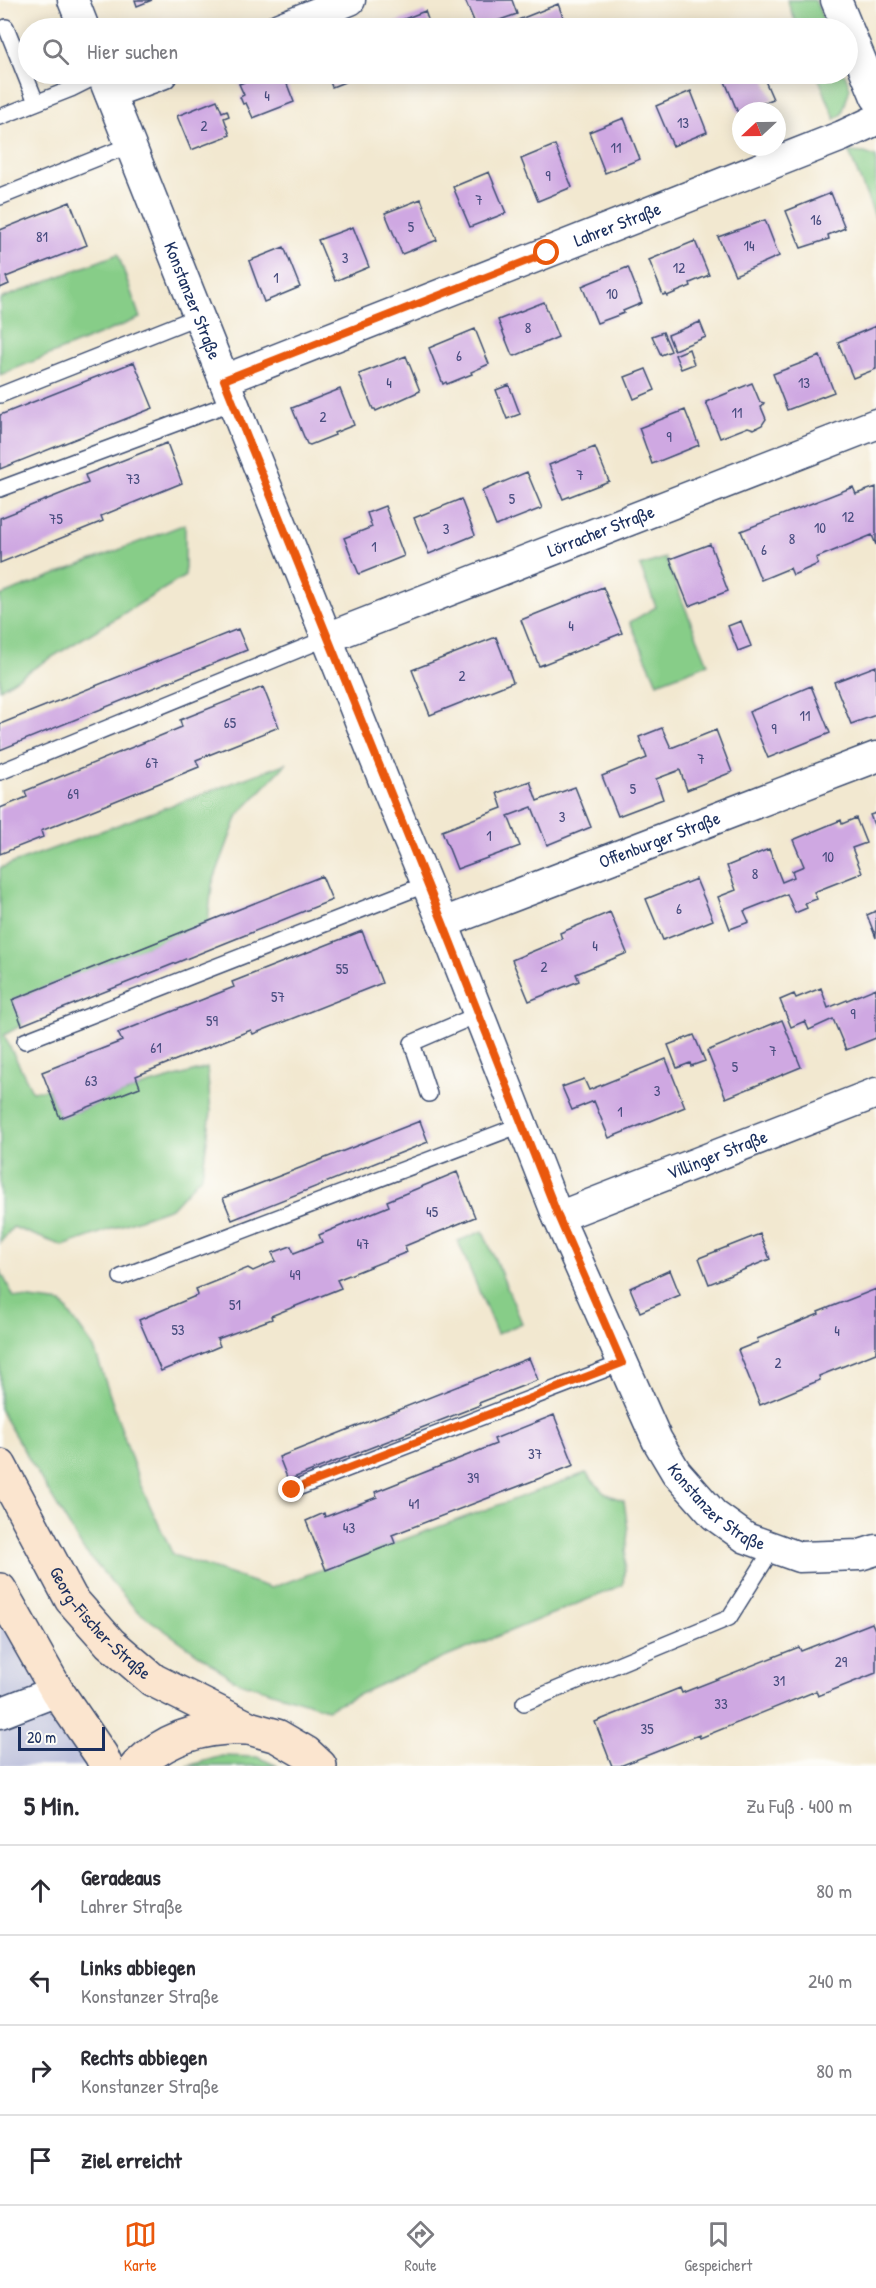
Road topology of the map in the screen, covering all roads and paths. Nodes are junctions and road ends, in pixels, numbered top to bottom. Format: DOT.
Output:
graph roads {
  1 [pos="73,0"];
  2 [pos="350,0"];
  3 [pos="836,0"];
  4 [pos="80,18"];
  5 [pos="304,18"];
  6 [pos="843,18"];
  7 [pos="6,27"];
  8 [pos="858,53"];
  9 [pos="18,57"];
  10 [pos="29,84"];
  11 [pos="102,84"];
  12 [pos="106,84"];
  13 [pos="876,97"];
  14 [pos="36,102"];
  15 [pos="0,117"];
  16 [pos="876,120"];
  17 [pos="130,145"];
  18 [pos="0,197"];
  19 [pos="199,316"];
  20 [pos="228,391"];
  21 [pos="0,395"];
  22 [pos="876,424"];
  23 [pos="0,489"];
  24 [pos="327,638"];
  25 [pos="876,757"];
  26 [pos="0,772"];
  27 [pos="427,884"];
  28 [pos="443,923"];
  29 [pos="479,1014"];
  30 [pos="26,1041"];
  31 [pos="876,1093"];
  32 [pos="429,1094"];
  33 [pos="523,1124"];
  34 [pos="558,1216"];
  35 [pos="122,1277"];
  36 [pos="622,1363"];
  37 [pos="0,1466"];
  38 [pos="292,1490"];
  39 [pos="773,1548"];
  40 [pos="876,1550"];
  41 [pos="0,1590"];
  42 [pos="57,1691"];
  43 [pos="524,1703"];
  44 [pos="0,1713"];
  45 [pos="249,1728"];
  46 [pos="106,1766"];
  47 [pos="137,1766"];
  48 [pos="320,1766"];
  1 -- 4 [label="street"];
  2 -- 5 [label="street"];
  3 -- 6 [label="street"];
  7 -- 9 [label="lane"];
  8 -- 13 [label="street"];
  10 -- 14 [label="lane"];
  11 -- 14 [label="lane"];
  12 -- 17 [label="street, Konstanzer Straße"];
  14 -- 15 [label="lane"];
  16 -- 20 [label="street, Lahrer Straße"];
  17 -- 18 [label="lane"];
  17 -- 19 [label="street, Konstanzer Straße"];
  19 -- 20 [label="street, Konstanzer Straße"];
  19 -- 21 [label="lane"];
  20 -- 23 [label="lane"];
  20 -- 24 [label="street, Konstanzer Straße"];
  22 -- 24 [label="street, Lörracher Straße"];
  24 -- 26 [label="lane"];
  24 -- 27 [label="street, Konstanzer Straße"];
  25 -- 28 [label="street, Offenburger Straße"];
  27 -- 28 [label="street, Konstanzer Straße"];
  27 -- 30 [label="lane"];
  28 -- 29 [label="street, Konstanzer Straße"];
  29 -- 32 [label="lane"];
  29 -- 33 [label="street, Konstanzer Straße"];
  31 -- 34 [label="street, Villinger Straße"];
  33 -- 34 [label="street, Konstanzer Straße"];
  33 -- 35 [label="lane"];
  34 -- 36 [label="street, Konstanzer Straße"];
  36 -- 38 [label="lane"];
  36 -- 39 [label="street, Konstanzer Straße"];
  37 -- 45 [label="main road, Georg-Fischer-Straße"];
  39 -- 40 [label="street, Konstanzer Straße"];
  39 -- 43 [label="lane"];
  41 -- 42 [label="main road"];
  42 -- 44 [label="street"];
  42 -- 46 [label="main road"];
  45 -- 47 [label="main road, Georg-Fischer-Straße"];
  45 -- 48 [label="main road, Georg-Fischer-Straße"];
}
